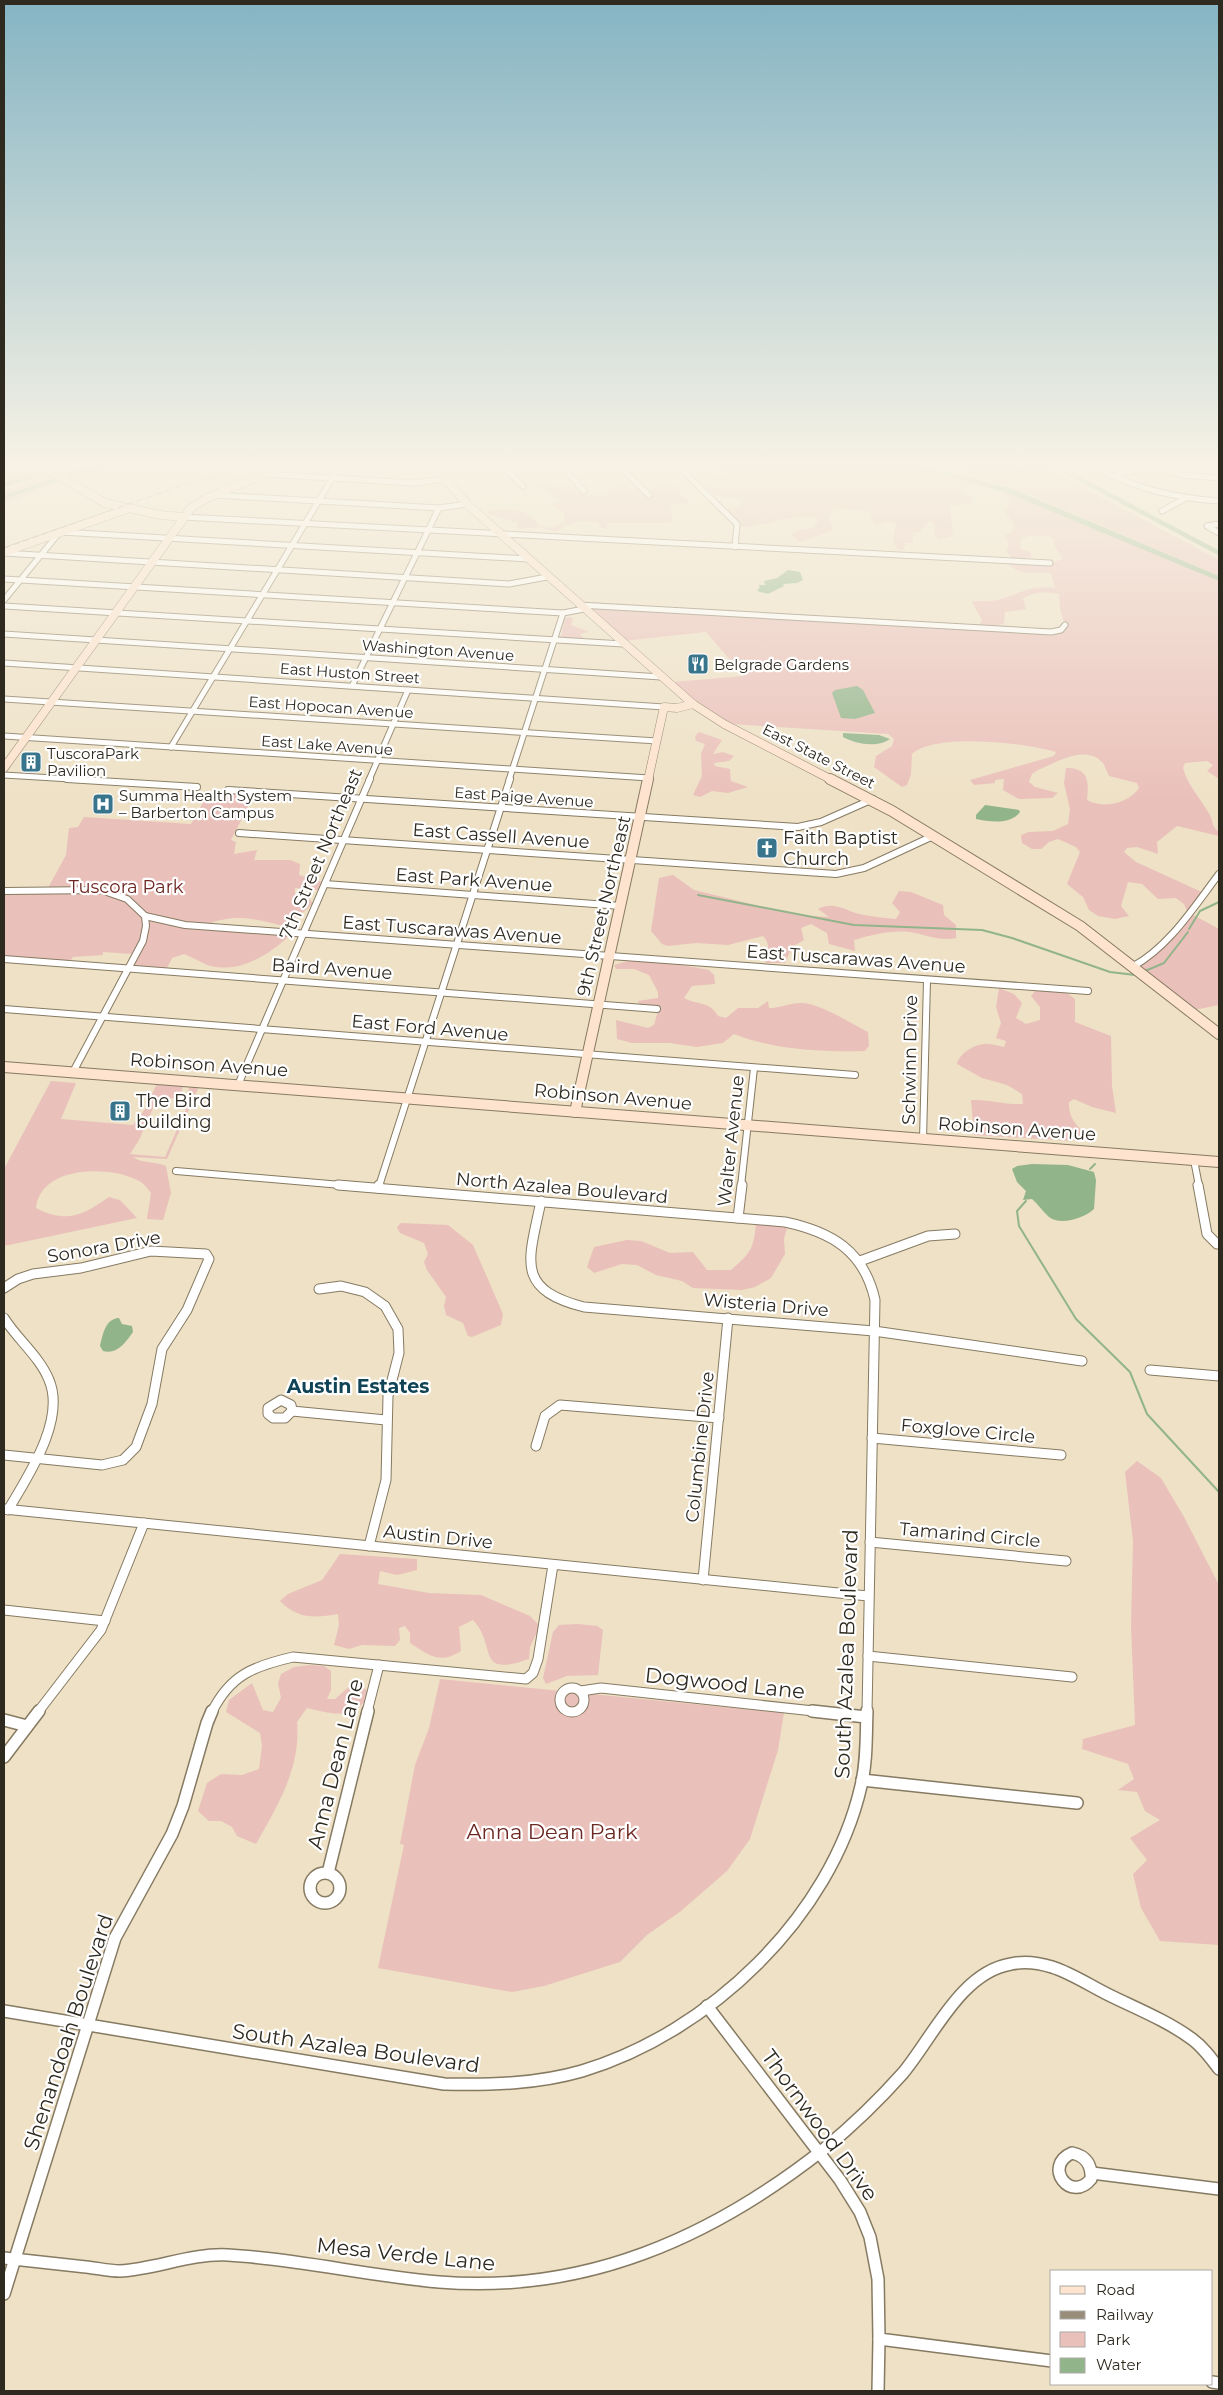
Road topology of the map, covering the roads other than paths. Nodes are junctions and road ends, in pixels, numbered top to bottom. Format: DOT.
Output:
graph roads {
  1 [pos="405,578"];
  2 [pos="4,579"];
  3 [pos="140,579"];
  4 [pos="272,579"];
  5 [pos="419,579"];
  6 [pos="539,579"];
  7 [pos="550,579"];
  8 [pos="20,580"];
  9 [pos="134,587"];
  10 [pos="262,595"];
  11 [pos="4,600"];
  12 [pos="392,603"];
  13 [pos="4,606"];
  14 [pos="582,607"];
  15 [pos="115,613"];
  16 [pos="563,613"];
  17 [pos="246,621"];
  18 [pos="1065,625"];
  19 [pos="379,630"];
  20 [pos="4,634"];
  21 [pos="96,640"];
  22 [pos="554,641"];
  23 [pos="622,644"];
  24 [pos="230,648"];
  25 [pos="366,657"];
  26 [pos="4,663"];
  27 [pos="76,668"];
  28 [pos="545,669"];
  29 [pos="213,677"];
  30 [pos="661,677"];
  31 [pos="352,686"];
  32 [pos="408,690"];
  33 [pos="4,699"];
  34 [pos="535,699"];
  35 [pos="51,702"];
  36 [pos="694,704"];
  37 [pos="664,707"];
  38 [pos="192,711"];
  39 [pos="393,724"];
  40 [pos="524,732"];
  41 [pos="4,736"];
  42 [pos="26,738"];
  43 [pos="657,741"];
  44 [pos="171,747"];
  45 [pos="377,760"];
  46 [pos="4,768"];
  47 [pos="512,769"];
  48 [pos="4,775"];
  49 [pos="649,778"];
  50 [pos="197,787"];
  51 [pos="228,790"];
  52 [pos="360,799"];
  53 [pos="873,799"];
  54 [pos="500,808"];
  55 [pos="640,817"];
  56 [pos="239,833"];
  57 [pos="933,836"];
  58 [pos="343,840"];
  59 [pos="486,850"];
  60 [pos="631,860"];
  61 [pos="1219,874"];
  62 [pos="325,884"];
  63 [pos="4,890"];
  64 [pos="472,895"];
  65 [pos="621,906"];
  66 [pos="145,916"];
  67 [pos="303,934"];
  68 [pos="455,945"];
  69 [pos="610,956"];
  70 [pos="4,959"];
  71 [pos="1132,967"];
  72 [pos="128,969"];
  73 [pos="927,980"];
  74 [pos="283,981"];
  75 [pos="1088,991"];
  76 [pos="440,992"];
  77 [pos="599,1005"];
  78 [pos="4,1009"];
  79 [pos="657,1009"];
  80 [pos="103,1017"];
  81 [pos="262,1029"];
  82 [pos="1219,1034"];
  83 [pos="424,1042"];
  84 [pos="588,1055"];
  85 [pos="4,1067"];
  86 [pos="754,1068"];
  87 [pos="73,1072"];
  88 [pos="855,1075"];
  89 [pos="238,1085"];
  90 [pos="406,1098"];
  91 [pos="575,1112"];
  92 [pos="747,1126"];
  93 [pos="923,1140"];
  94 [pos="1194,1160"];
  95 [pos="1219,1162"];
  96 [pos="176,1171"];
  97 [pos="378,1188"];
  98 [pos="541,1201"];
  99 [pos="738,1218"];
  100 [pos="955,1234"];
  101 [pos="1217,1244"];
  102 [pos="860,1261"];
  103 [pos="4,1287"];
  104 [pos="319,1289"];
  105 [pos="4,1318"];
  106 [pos="728,1318"];
  107 [pos="874,1331"];
  108 [pos="8,1332"];
  109 [pos="1082,1361"];
  110 [pos="1150,1370"];
  111 [pos="1219,1376"];
  112 [pos="292,1411"];
  113 [pos="719,1418"];
  114 [pos="386,1420"];
  115 [pos="872,1438"];
  116 [pos="536,1446"];
  117 [pos="4,1455"];
  118 [pos="1061,1455"];
  119 [pos="36,1459"];
  120 [pos="6,1510"];
  121 [pos="144,1524"];
  122 [pos="870,1542"];
  123 [pos="369,1546"];
  124 [pos="1066,1561"];
  125 [pos="553,1565"];
  126 [pos="703,1580"];
  127 [pos="868,1596"];
  128 [pos="4,1610"];
  129 [pos="105,1621"];
  130 [pos="868,1656"];
  131 [pos="379,1665"];
  132 [pos="1072,1677"];
  133 [pos="581,1691"];
  134 [pos="866,1717"];
  135 [pos="4,1720"];
  136 [pos="27,1726"];
  137 [pos="4,1757"];
  138 [pos="862,1780"];
  139 [pos="1077,1803"];
  140 [pos="328,1873"];
  141 [pos="707,2006"];
  142 [pos="4,2011"];
  143 [pos="88,2024"];
  144 [pos="1219,2069"];
  145 [pos="819,2152"];
  146 [pos="1092,2173"];
  147 [pos="1219,2189"];
  148 [pos="9,2259"];
  149 [pos="4,2294"];
  150 [pos="879,2339"];
  151 [pos="1050,2361"];
  152 [pos="878,2391"];
  1 -- 12 [label="street"];
  2 -- 8 [label="street"];
  3 -- 9 [label="street"];
  4 -- 10 [label="street"];
  5 -- 6 [label="street"];
  7 -- 14 [label="street, East State Street"];
  8 -- 9 [label="street"];
  8 -- 11 [label="street"];
  9 -- 10 [label="street"];
  9 -- 15 [label="street"];
  10 -- 12 [label="street"];
  10 -- 17 [label="street"];
  12 -- 16 [label="street"];
  12 -- 19 [label="street"];
  13 -- 15 [label="street"];
  14 -- 16 [label="street"];
  14 -- 18 [label="street"];
  14 -- 23 [label="street, East State Street"];
  15 -- 17 [label="street"];
  15 -- 21 [label="street"];
  16 -- 22 [label="street"];
  17 -- 19 [label="street"];
  17 -- 24 [label="street"];
  19 -- 22 [label="street"];
  19 -- 25 [label="street"];
  20 -- 21 [label="street, Washington Avenue"];
  21 -- 24 [label="street, Washington Avenue"];
  21 -- 27 [label="street"];
  22 -- 23 [label="street"];
  22 -- 28 [label="street"];
  23 -- 30 [label="street, East State Street"];
  24 -- 25 [label="street, Washington Avenue"];
  24 -- 29 [label="street"];
  25 -- 28 [label="street, Washington Avenue"];
  25 -- 31 [label="street"];
  26 -- 27 [label="street, East Huston Street"];
  27 -- 29 [label="street, East Huston Street"];
  27 -- 35 [label="street"];
  28 -- 30 [label="street, Washington Avenue"];
  28 -- 34 [label="street"];
  29 -- 31 [label="street, East Huston Street"];
  29 -- 38 [label="street"];
  30 -- 36 [label="street, East State Street"];
  31 -- 32 [label="street, East Huston Street"];
  32 -- 34 [label="street, East Huston Street"];
  32 -- 39 [label="street, 7th Street Northeast"];
  33 -- 35 [label="street, East Hopocan Avenue"];
  34 -- 37 [label="street, East Huston Street"];
  34 -- 40 [label="street"];
  35 -- 38 [label="street, East Hopocan Avenue"];
  35 -- 42 [label="street"];
  36 -- 37 [label="street, East Huston Street"];
  36 -- 53 [label="street, East State Street"];
  37 -- 43 [label="street, 9th Street Northeast"];
  38 -- 39 [label="street, East Hopocan Avenue"];
  38 -- 44 [label="street"];
  39 -- 40 [label="street, East Hopocan Avenue"];
  39 -- 45 [label="street, 7th Street Northeast"];
  40 -- 43 [label="street, East Hopocan Avenue"];
  40 -- 47 [label="street"];
  41 -- 42 [label="street, East Lake Avenue"];
  42 -- 44 [label="street, East Lake Avenue"];
  42 -- 46 [label="street"];
  43 -- 49 [label="street, 9th Street Northeast"];
  44 -- 45 [label="street, East Lake Avenue"];
  45 -- 47 [label="street, East Lake Avenue"];
  45 -- 52 [label="street, 7th Street Northeast"];
  47 -- 49 [label="street, East Lake Avenue"];
  47 -- 54 [label="street"];
  48 -- 50 [label="street"];
  49 -- 55 [label="street, 9th Street Northeast"];
  51 -- 52 [label="street, East Paige Avenue"];
  52 -- 54 [label="street, East Paige Avenue"];
  52 -- 58 [label="street, 7th Street Northeast"];
  53 -- 55 [label="street, East Paige Avenue"];
  53 -- 57 [label="street, East State Street"];
  54 -- 55 [label="street, East Paige Avenue"];
  54 -- 59 [label="street"];
  55 -- 60 [label="street, 9th Street Northeast"];
  56 -- 58 [label="street, East Cassell Avenue"];
  57 -- 60 [label="street, East Cassell Avenue"];
  57 -- 71 [label="street, East State Street"];
  58 -- 59 [label="street, East Cassell Avenue"];
  58 -- 62 [label="street, 7th Street Northeast"];
  59 -- 60 [label="street, East Cassell Avenue"];
  59 -- 64 [label="street"];
  60 -- 65 [label="street, 9th Street Northeast"];
  61 -- 71 [label="street"];
  62 -- 64 [label="street, East Park Avenue"];
  62 -- 67 [label="street, 7th Street Northeast"];
  63 -- 66 [label="street"];
  64 -- 65 [label="street, East Park Avenue"];
  64 -- 68 [label="street"];
  65 -- 69 [label="street, 9th Street Northeast"];
  66 -- 67 [label="street, East Tuscarawas Avenue"];
  66 -- 72 [label="street"];
  67 -- 68 [label="street, East Tuscarawas Avenue"];
  67 -- 74 [label="street, 7th Street Northeast"];
  68 -- 69 [label="street, East Tuscarawas Avenue"];
  68 -- 76 [label="street"];
  69 -- 73 [label="street, East Tuscarawas Avenue"];
  69 -- 77 [label="street, 9th Street Northeast"];
  70 -- 72 [label="street, Baird Avenue"];
  71 -- 82 [label="street, East State Street"];
  72 -- 74 [label="street, Baird Avenue"];
  72 -- 80 [label="street"];
  73 -- 75 [label="street, East Tuscarawas Avenue"];
  73 -- 93 [label="street, Schwinn Drive"];
  74 -- 76 [label="street, Baird Avenue"];
  74 -- 81 [label="street, 7th Street Northeast"];
  76 -- 77 [label="street, Baird Avenue"];
  76 -- 83 [label="street"];
  77 -- 79 [label="street, Baird Avenue"];
  77 -- 84 [label="street, 9th Street Northeast"];
  78 -- 80 [label="street, East Ford Avenue"];
  80 -- 81 [label="street, East Ford Avenue"];
  80 -- 87 [label="street"];
  81 -- 83 [label="street, East Ford Avenue"];
  81 -- 89 [label="street, 7th Street Northeast"];
  83 -- 84 [label="street, East Ford Avenue"];
  83 -- 90 [label="street"];
  84 -- 86 [label="street, East Ford Avenue"];
  84 -- 91 [label="street, 9th Street Northeast"];
  85 -- 87 [label="street, Robinson Avenue"];
  86 -- 88 [label="street, East Ford Avenue"];
  86 -- 92 [label="street, Walter Avenue"];
  87 -- 89 [label="street, Robinson Avenue"];
  89 -- 90 [label="street, Robinson Avenue"];
  90 -- 91 [label="street, Robinson Avenue"];
  90 -- 97 [label="street"];
  91 -- 92 [label="street, Robinson Avenue"];
  92 -- 93 [label="street, Robinson Avenue"];
  92 -- 99 [label="street, Walter Avenue"];
  93 -- 94 [label="street, Robinson Avenue"];
  94 -- 95 [label="street, Robinson Avenue"];
  94 -- 101 [label="street"];
  96 -- 97 [label="street, North Azalea Boulevard"];
  97 -- 98 [label="street, North Azalea Boulevard"];
  98 -- 99 [label="street, North Azalea Boulevard"];
  98 -- 106 [label="street, Wisteria Drive"];
  99 -- 102 [label="street, North Azalea Boulevard"];
  100 -- 102 [label="street"];
  102 -- 107 [label="street, North Azalea Boulevard"];
  103 -- 119 [label="street, Sonora Drive"];
  104 -- 114 [label="street"];
  105 -- 108 [label="street"];
  106 -- 107 [label="street, Wisteria Drive"];
  106 -- 113 [label="street, Columbine Drive"];
  107 -- 109 [label="street, Wisteria Drive"];
  107 -- 115 [label="street, South Azalea Boulevard"];
  108 -- 119 [label="street"];
  110 -- 111 [label="street"];
  112 -- 114 [label="street"];
  113 -- 116 [label="street"];
  113 -- 126 [label="street, Columbine Drive"];
  114 -- 123 [label="street"];
  115 -- 118 [label="street, Foxglove Circle"];
  115 -- 122 [label="street, South Azalea Boulevard"];
  117 -- 119 [label="street"];
  119 -- 120 [label="street"];
  120 -- 121 [label="street, Austin Drive"];
  121 -- 123 [label="street, Austin Drive"];
  121 -- 129 [label="street"];
  122 -- 124 [label="street, Tamarind Circle"];
  122 -- 127 [label="street, South Azalea Boulevard"];
  123 -- 125 [label="street, Austin Drive"];
  125 -- 126 [label="street, Austin Drive"];
  125 -- 131 [label="street, Shenandoah Boulevard"];
  126 -- 127 [label="street, Austin Drive"];
  127 -- 130 [label="street, South Azalea Boulevard"];
  128 -- 129 [label="street"];
  129 -- 136 [label="street"];
  130 -- 132 [label="street"];
  130 -- 134 [label="street, South Azalea Boulevard"];
  131 -- 140 [label="street, Anna Dean Lane"];
  131 -- 143 [label="street, Shenandoah Boulevard"];
  133 -- 134 [label="street, Dogwood Lane"];
  134 -- 138 [label="street, South Azalea Boulevard"];
  135 -- 136 [label="street"];
  136 -- 137 [label="street"];
  138 -- 139 [label="street"];
  138 -- 141 [label="street, South Azalea Boulevard"];
  141 -- 143 [label="street, South Azalea Boulevard"];
  141 -- 145 [label="street, Thornwood Drive"];
  142 -- 143 [label="street, South Azalea Boulevard"];
  143 -- 148 [label="street, Shenandoah Boulevard"];
  144 -- 145 [label="street, Mesa Verde Lane"];
  145 -- 148 [label="street, Mesa Verde Lane"];
  145 -- 150 [label="street, Thornwood Drive"];
  146 -- 147 [label="street"];
  148 -- 149 [label="street, Shenandoah Boulevard"];
  150 -- 151 [label="street"];
  150 -- 152 [label="street, Thornwood Drive"];
}
